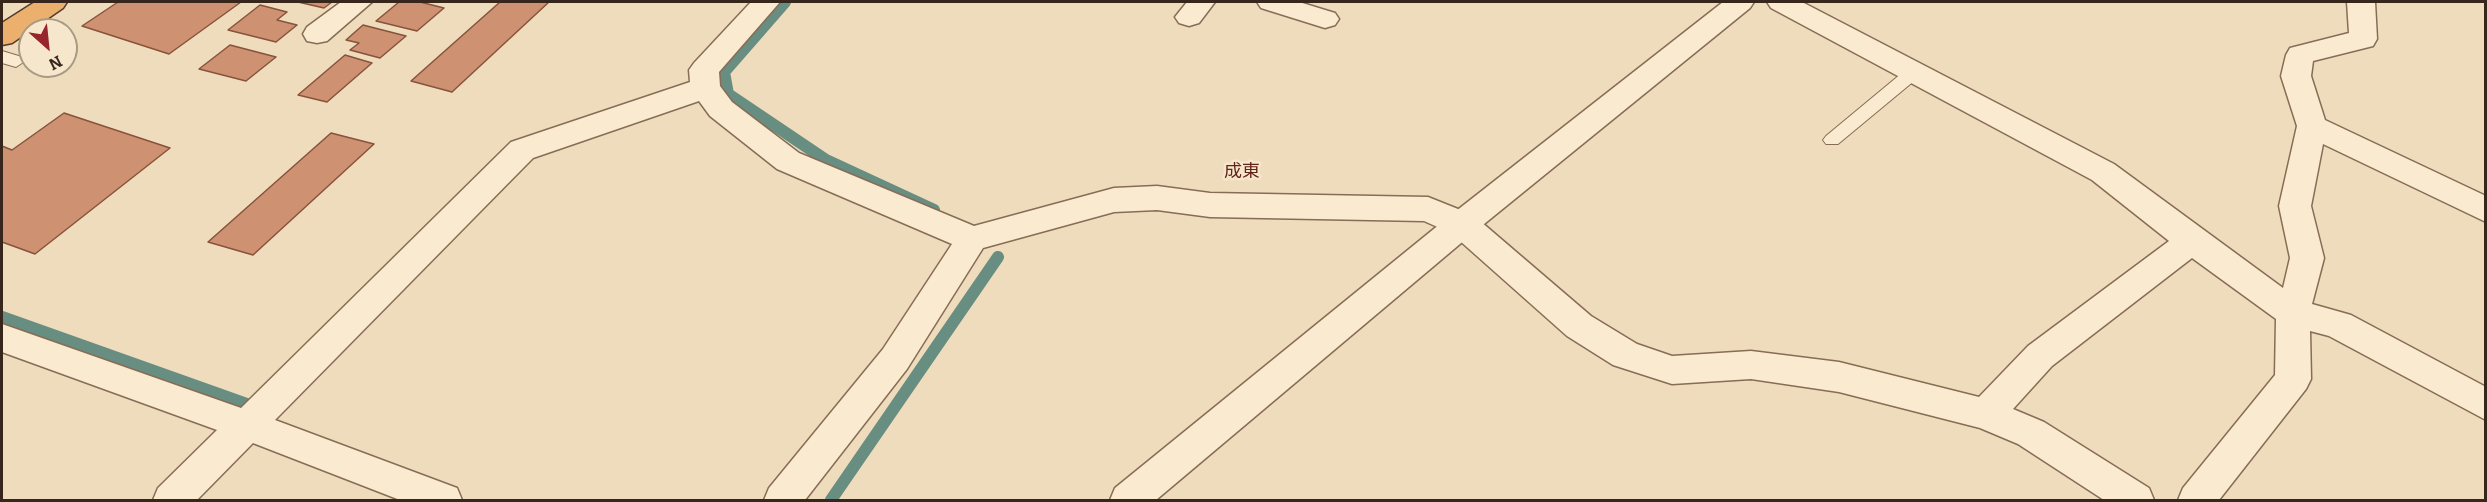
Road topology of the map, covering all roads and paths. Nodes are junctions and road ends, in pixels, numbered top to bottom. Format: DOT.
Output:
graph roads {
  1 [pos="53,2"];
  2 [pos="358,2"];
  3 [pos="766,2"];
  4 [pos="1271,2"];
  5 [pos="1781,2"];
  6 [pos="2361,2"];
  7 [pos="1732,3"];
  8 [pos="1325,19"];
  9 [pos="317,34"];
  10 [pos="2,36"];
  11 [pos="1914,72"];
  12 [pos="705,88"];
  13 [pos="2312,126"];
  14 [pos="1832,140"];
  15 [pos="2486,210"];
  16 [pos="1462,224"];
  17 [pos="972,239"];
  18 [pos="2192,241"];
  19 [pos="2293,313"];
  20 [pos="2,338"];
  21 [pos="2486,405"];
  22 [pos="1986,414"];
  23 [pos="246,425"];
  24 [pos="172,501"];
  25 [pos="443,501"];
  26 [pos="783,501"];
  27 [pos="1129,501"];
  28 [pos="2135,501"];
  29 [pos="2197,501"];
  1 -- 10 [label="highway"];
  2 -- 9 [label="street"];
  3 -- 12 [label="street"];
  4 -- 8 [label="street"];
  5 -- 11 [label="street"];
  6 -- 13 [label="street"];
  7 -- 16 [label="street"];
  11 -- 14 [label="lane"];
  11 -- 18 [label="street"];
  12 -- 17 [label="street"];
  12 -- 23 [label="street"];
  13 -- 15 [label="street"];
  13 -- 19 [label="street"];
  16 -- 17 [label="street"];
  16 -- 22 [label="street"];
  16 -- 27 [label="street"];
  17 -- 26 [label="street"];
  18 -- 19 [label="street"];
  18 -- 22 [label="street"];
  19 -- 21 [label="street"];
  19 -- 29 [label="street"];
  20 -- 23 [label="street"];
  22 -- 28 [label="street"];
  23 -- 24 [label="street"];
  23 -- 25 [label="street"];
}
